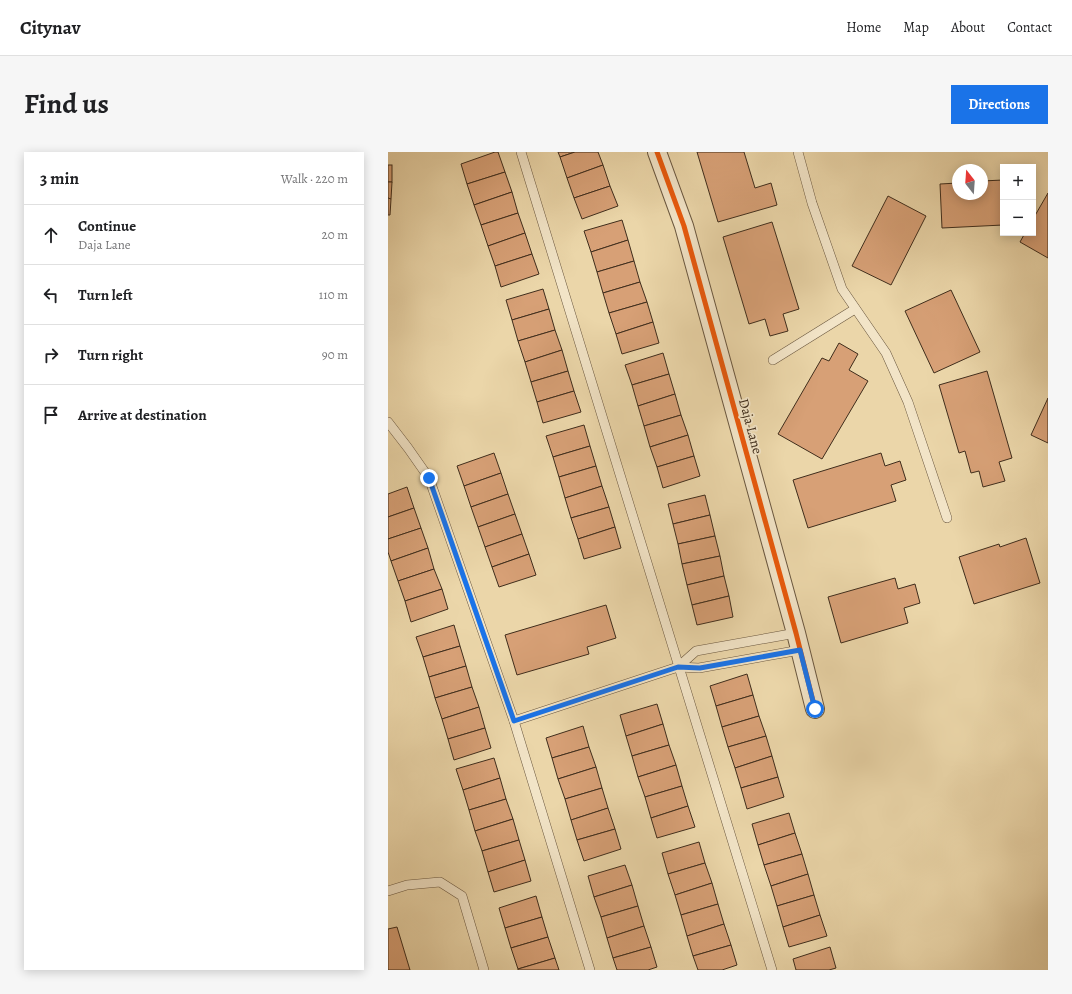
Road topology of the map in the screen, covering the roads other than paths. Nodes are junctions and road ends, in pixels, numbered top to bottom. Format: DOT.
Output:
graph roads {
  1 [pos="521,152"];
  2 [pos="657,152"];
  3 [pos="798,152"];
  4 [pos="856,309"];
  5 [pos="773,360"];
  6 [pos="388,422"];
  7 [pos="947,518"];
  8 [pos="796,633"];
  9 [pos="800,650"];
  10 [pos="678,667"];
  11 [pos="815,709"];
  12 [pos="514,721"];
  13 [pos="388,891"];
  14 [pos="484,970"];
  15 [pos="590,970"];
  16 [pos="772,970"];
  1 -- 10 [label="lane"];
  2 -- 8 [label="street, Daja Lane"];
  3 -- 4 [label="lane"];
  4 -- 5 [label="lane"];
  4 -- 7 [label="lane"];
  6 -- 12 [label="lane"];
  8 -- 9 [label="street, Daja Lane"];
  8 -- 10 [label="lane"];
  9 -- 10 [label="lane"];
  9 -- 11 [label="street, Daja Lane"];
  10 -- 12 [label="lane"];
  10 -- 16 [label="lane"];
  12 -- 15 [label="lane"];
  13 -- 14 [label="lane"];
}
